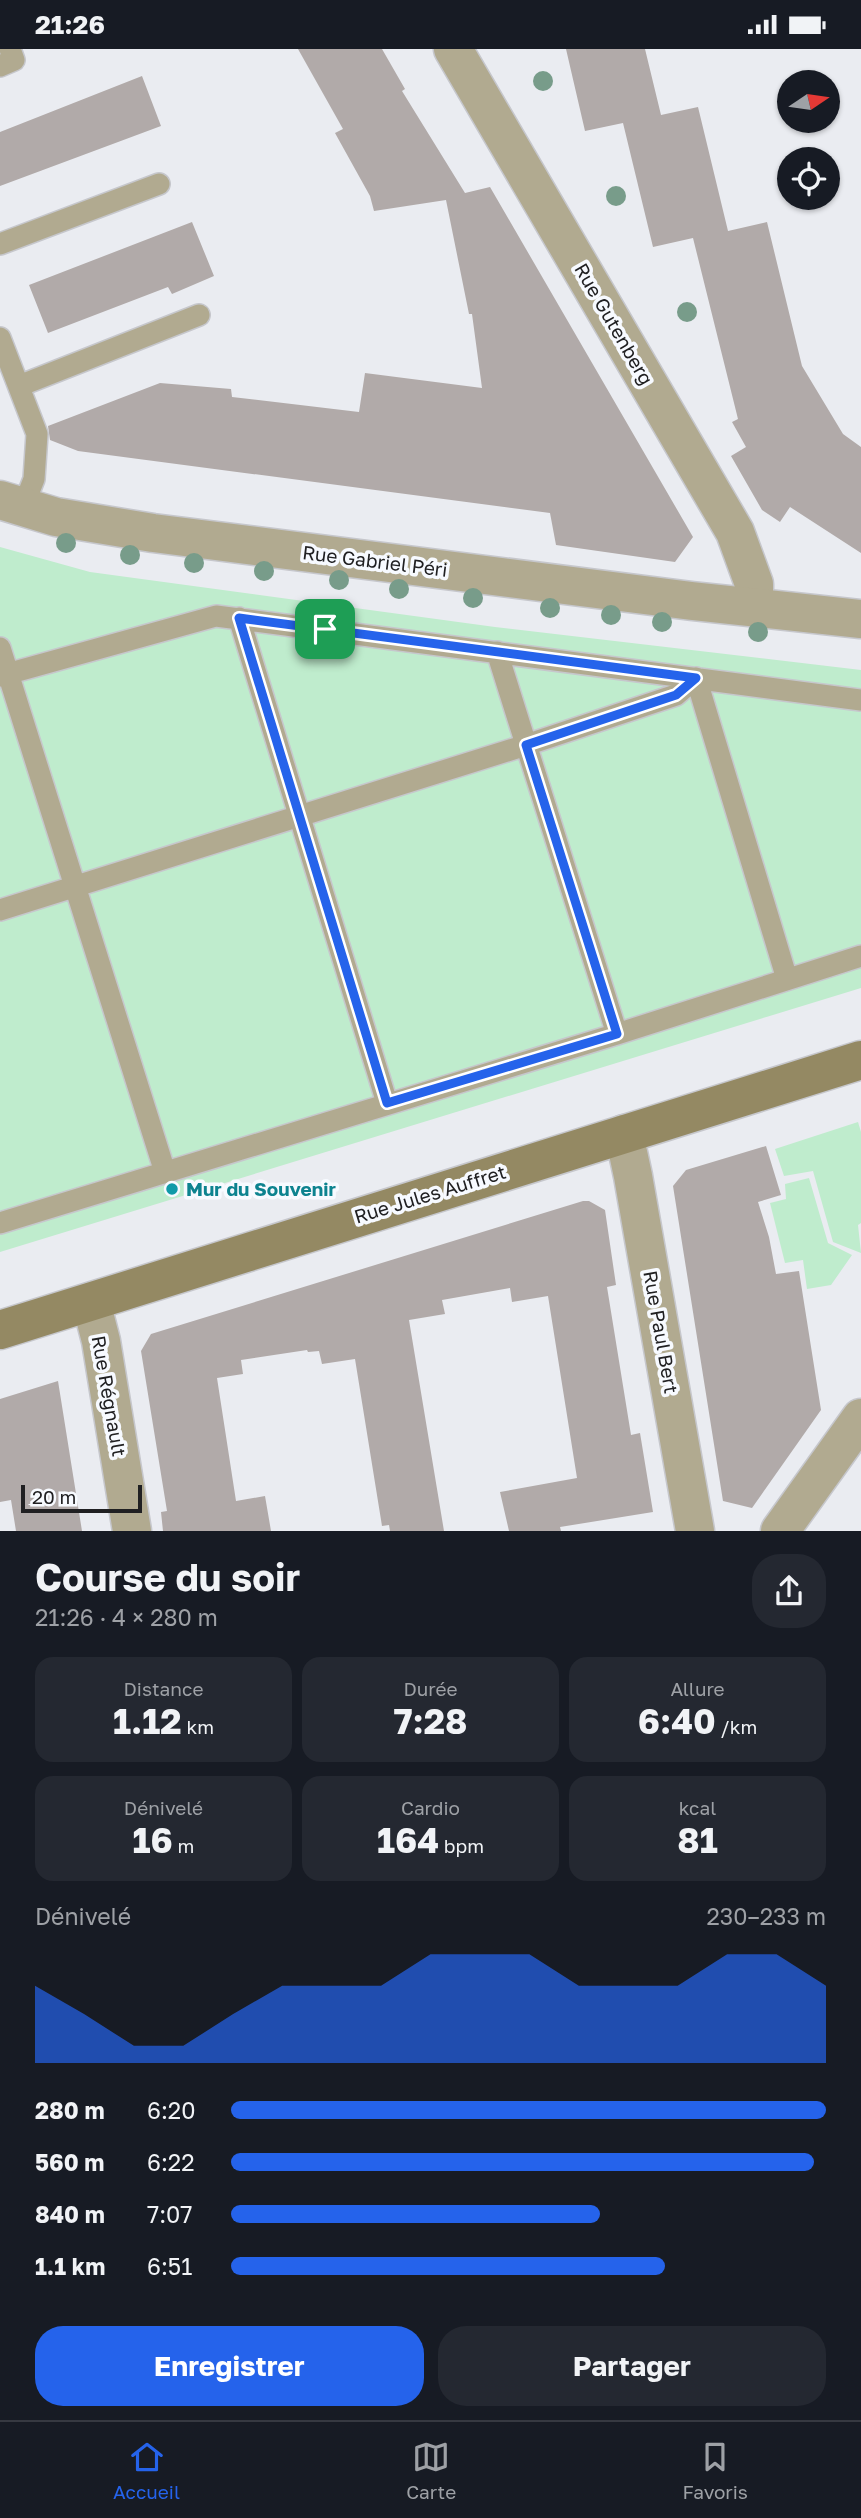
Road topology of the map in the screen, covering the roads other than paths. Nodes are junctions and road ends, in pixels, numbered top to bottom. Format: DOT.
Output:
graph roads {
  1 [pos="10,49"];
  2 [pos="453,49"];
  3 [pos="0,66"];
  4 [pos="159,184"];
  5 [pos="0,244"];
  6 [pos="199,315"];
  7 [pos="0,338"];
  8 [pos="19,386"];
  9 [pos="11,504"];
  10 [pos="754,607"];
  11 [pos="239,618"];
  12 [pos="861,619"];
  13 [pos="0,648"];
  14 [pos="496,652"];
  15 [pos="4,675"];
  16 [pos="696,678"];
  17 [pos="861,700"];
  18 [pos="526,745"];
  19 [pos="298,815"];
  20 [pos="74,887"];
  21 [pos="0,910"];
  22 [pos="861,956"];
  23 [pos="787,979"];
  24 [pos="617,1034"];
  25 [pos="861,1060"];
  26 [pos="387,1103"];
  27 [pos="624,1134"];
  28 [pos="165,1172"];
  29 [pos="0,1223"];
  30 [pos="91,1302"];
  31 [pos="0,1330"];
  32 [pos="861,1418"];
  33 [pos="132,1531"];
  34 [pos="695,1531"];
  35 [pos="780,1531"];
  1 -- 3 [label="lane"];
  2 -- 10 [label="street, Rue Gutenberg"];
  4 -- 5 [label="lane"];
  6 -- 8 [label="lane"];
  7 -- 8 [label="lane"];
  8 -- 9 [label="lane"];
  9 -- 10 [label="street, Rue Gabriel Péri"];
  10 -- 12 [label="street, Rue Gabriel Péri"];
  11 -- 14 [label="lane"];
  11 -- 15 [label="lane"];
  11 -- 19 [label="lane"];
  13 -- 15 [label="lane"];
  14 -- 16 [label="lane"];
  14 -- 18 [label="lane"];
  15 -- 20 [label="lane"];
  16 -- 17 [label="lane"];
  16 -- 18 [label="lane"];
  16 -- 23 [label="lane"];
  18 -- 19 [label="lane"];
  18 -- 24 [label="lane"];
  19 -- 20 [label="lane"];
  19 -- 26 [label="lane"];
  20 -- 21 [label="lane"];
  20 -- 28 [label="lane"];
  22 -- 23 [label="lane"];
  23 -- 24 [label="lane"];
  24 -- 26 [label="lane"];
  25 -- 27 [label="main road, Rue Jules Auffret"];
  26 -- 28 [label="lane"];
  27 -- 30 [label="main road, Rue Jules Auffret"];
  27 -- 34 [label="street, Rue Paul Bert"];
  28 -- 29 [label="lane"];
  30 -- 31 [label="main road, Rue Jules Auffret"];
  30 -- 33 [label="street, Rue Régnault"];
  32 -- 35 [label="street"];
}
